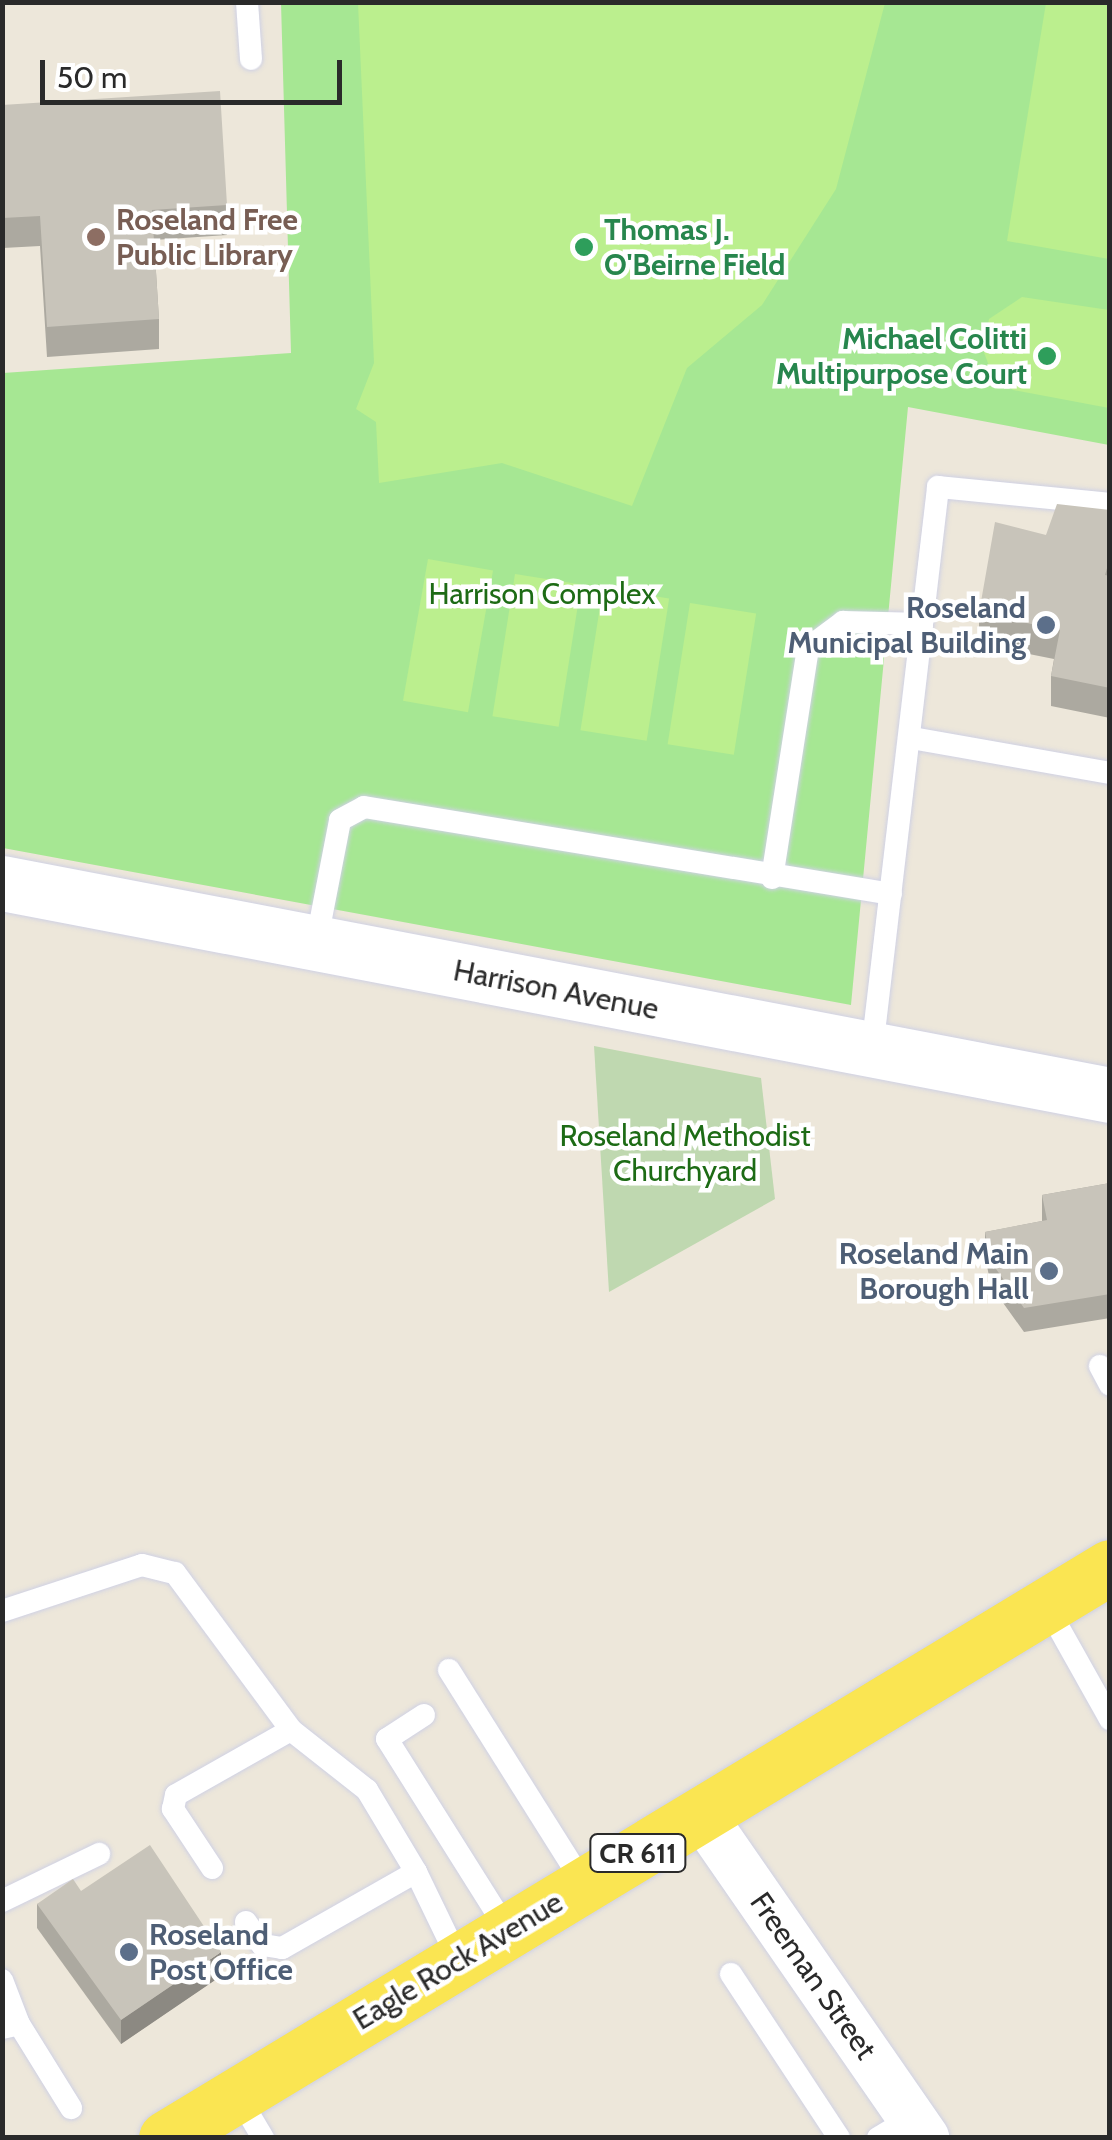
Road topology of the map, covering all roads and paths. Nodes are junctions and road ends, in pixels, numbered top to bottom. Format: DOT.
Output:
graph roads {
  1 [pos="248,2"];
  2 [pos="251,59"];
  3 [pos="1110,504"];
  4 [pos="922,624"];
  5 [pos="912,738"];
  6 [pos="1110,773"];
  7 [pos="772,878"];
  8 [pos="2,884"];
  9 [pos="891,894"];
  10 [pos="316,944"];
  11 [pos="872,1050"];
  12 [pos="1110,1094"];
  13 [pos="1110,1567"];
  14 [pos="1046,1605"];
  15 [pos="2,1611"];
  16 [pos="449,1670"];
  17 [pos="424,1716"];
  18 [pos="1110,1718"];
  19 [pos="292,1730"];
  20 [pos="701,1814"];
  21 [pos="99,1854"];
  22 [pos="212,1868"];
  23 [pos="416,1872"];
  24 [pos="584,1884"];
  25 [pos="2,1901"];
  26 [pos="246,1922"];
  27 [pos="508,1931"];
  28 [pos="459,1961"];
  29 [pos="732,1974"];
  30 [pos="2,1980"];
  31 [pos="11,2026"];
  32 [pos="71,2108"];
  33 [pos="250,2116"];
  34 [pos="905,2131"];
  35 [pos="166,2138"];
  36 [pos="839,2138"];
  1 -- 2 [label="lane"];
  3 -- 4 [label="lane"];
  4 -- 5 [label="lane"];
  4 -- 7 [label="lane"];
  5 -- 6 [label="lane"];
  5 -- 9 [label="lane"];
  7 -- 9 [label="lane"];
  7 -- 10 [label="lane"];
  8 -- 10 [label="street, Harrison Avenue"];
  9 -- 11 [label="lane"];
  10 -- 11 [label="street, Harrison Avenue"];
  11 -- 12 [label="street, Harrison Avenue"];
  13 -- 14 [label="main road, Eagle Rock Avenue / CR 611"];
  14 -- 18 [label="lane"];
  14 -- 20 [label="main road, Eagle Rock Avenue / CR 611"];
  15 -- 19 [label="lane"];
  16 -- 24 [label="lane"];
  17 -- 27 [label="lane"];
  19 -- 22 [label="lane"];
  19 -- 23 [label="lane"];
  20 -- 24 [label="main road, Eagle Rock Avenue / CR 611"];
  20 -- 34 [label="street, Freeman Street"];
  21 -- 25 [label="lane"];
  23 -- 26 [label="lane"];
  23 -- 28 [label="lane"];
  24 -- 27 [label="main road, Eagle Rock Avenue / CR 611"];
  27 -- 28 [label="main road, Eagle Rock Avenue / CR 611"];
  28 -- 33 [label="main road, Eagle Rock Avenue / CR 611"];
  29 -- 36 [label="lane"];
  30 -- 31 [label="lane"];
  31 -- 32 [label="lane"];
  33 -- 35 [label="main road, Eagle Rock Avenue / CR 611"];
}
